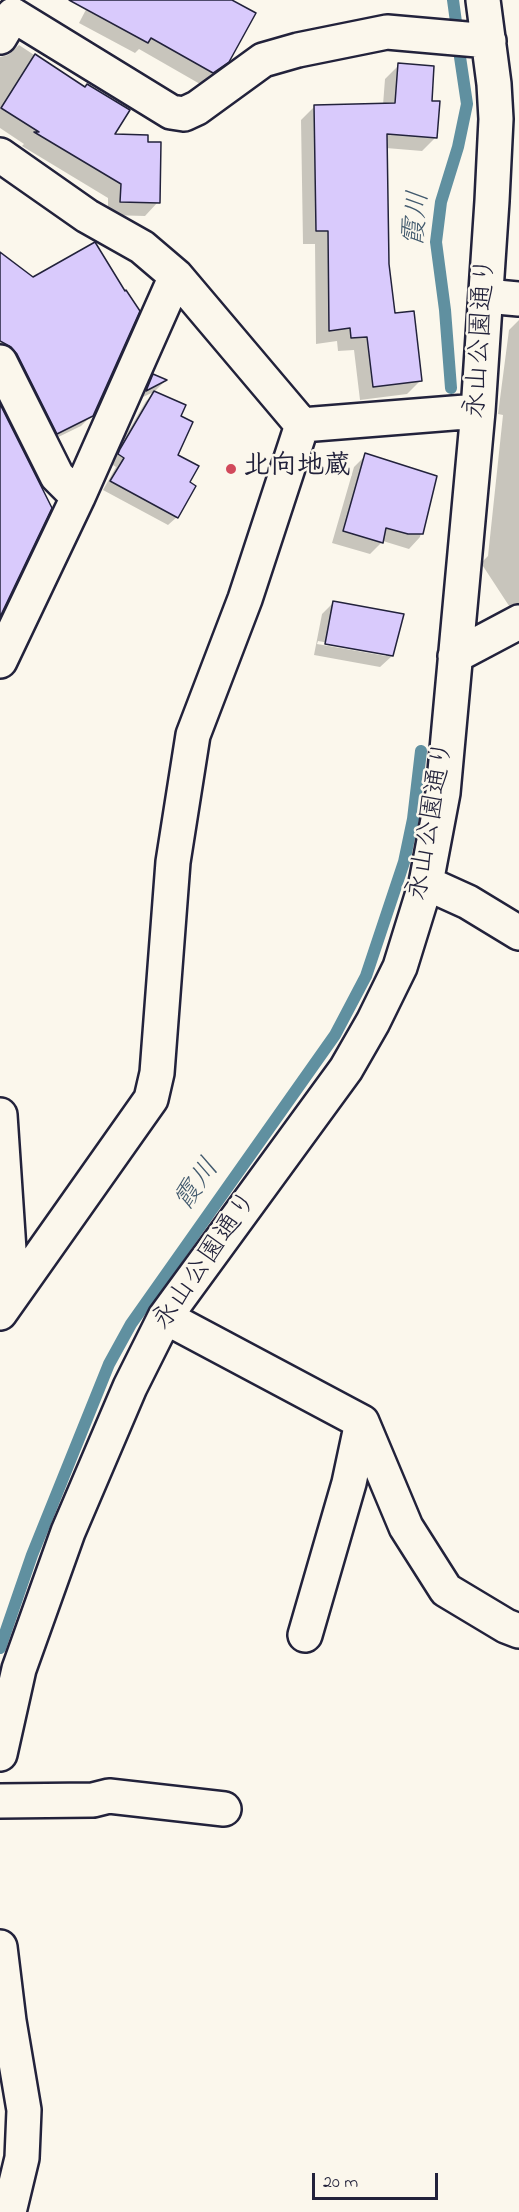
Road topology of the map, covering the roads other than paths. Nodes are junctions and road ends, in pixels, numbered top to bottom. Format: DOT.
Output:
graph roads {
  1 [pos="493,1"];
  2 [pos="0,37"];
  3 [pos="489,40"];
  4 [pos="507,87"];
  5 [pos="0,155"];
  6 [pos="176,276"];
  7 [pos="486,296"];
  8 [pos="519,298"];
  9 [pos="0,362"];
  10 [pos="478,411"];
  11 [pos="302,425"];
  12 [pos="78,498"];
  13 [pos="519,622"];
  14 [pos="455,656"];
  15 [pos="0,661"];
  16 [pos="426,883"];
  17 [pos="519,933"];
  18 [pos="0,1115"];
  19 [pos="6,1304"];
  20 [pos="165,1317"];
  21 [pos="362,1422"];
  22 [pos="519,1631"];
  23 [pos="305,1635"];
  24 [pos="0,1754"];
  25 [pos="0,1801"];
  26 [pos="224,1809"];
  27 [pos="0,1947"];
  28 [pos="9,2212"];
  1 -- 3 [label="street, 永山公園通り"];
  2 -- 3 [label="street"];
  3 -- 4 [label="street, 永山公園通り"];
  4 -- 7 [label="street, 永山公園通り"];
  5 -- 6 [label="street"];
  6 -- 11 [label="street"];
  6 -- 12 [label="street"];
  7 -- 8 [label="street"];
  7 -- 10 [label="street, 永山公園通り"];
  9 -- 12 [label="street"];
  10 -- 11 [label="street"];
  10 -- 14 [label="street, 永山公園通り"];
  11 -- 19 [label="street"];
  12 -- 15 [label="street"];
  13 -- 14 [label="street"];
  14 -- 16 [label="street, 永山公園通り"];
  16 -- 17 [label="street"];
  16 -- 20 [label="street, 永山公園通り"];
  18 -- 19 [label="street"];
  20 -- 21 [label="street"];
  20 -- 24 [label="street, 永山公園通り"];
  21 -- 22 [label="street"];
  21 -- 23 [label="street"];
  25 -- 26 [label="street"];
  27 -- 28 [label="street"];
}
